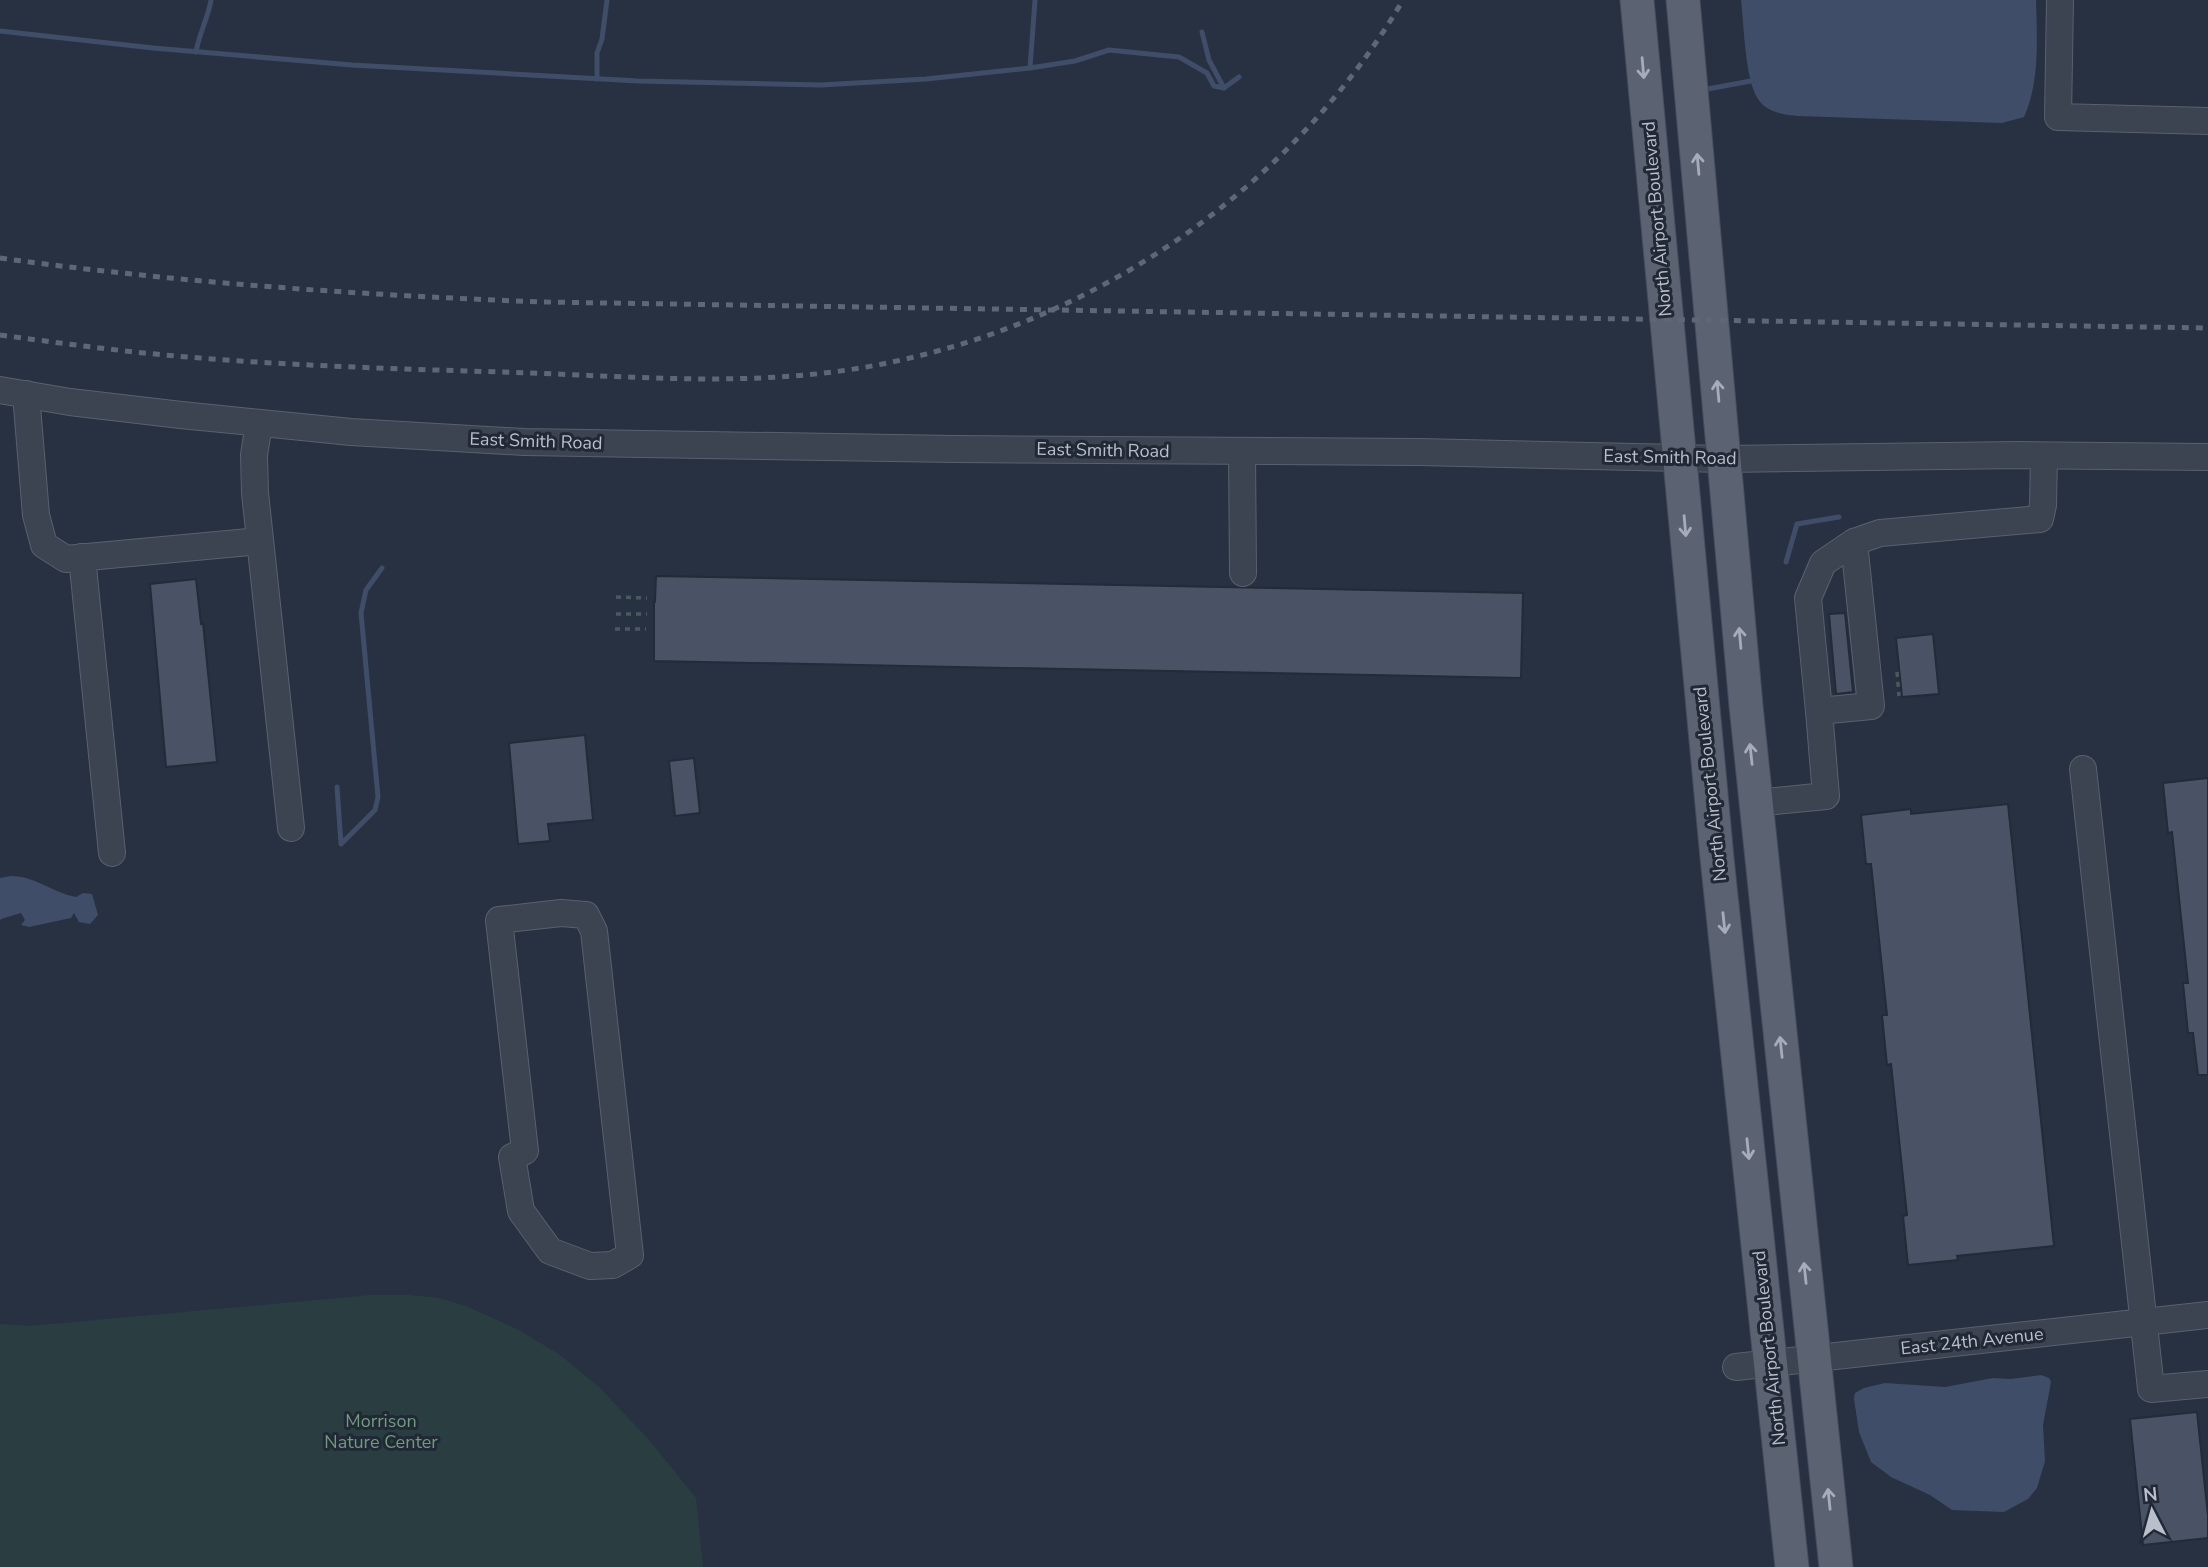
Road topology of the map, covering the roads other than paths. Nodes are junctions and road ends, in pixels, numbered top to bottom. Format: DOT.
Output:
graph roads {
  1 [pos="1637,0"];
  2 [pos="1683,0"];
  3 [pos="2060,0"];
  4 [pos="2208,121"];
  5 [pos="0,390"];
  6 [pos="26,394"];
  7 [pos="259,423"];
  8 [pos="1242,451"];
  9 [pos="2044,456"];
  10 [pos="2208,457"];
  11 [pos="1679,458"];
  12 [pos="1724,459"];
  13 [pos="260,541"];
  14 [pos="1854,541"];
  15 [pos="82,558"];
  16 [pos="1244,573"];
  17 [pos="1819,711"];
  18 [pos="2083,768"];
  19 [pos="1756,803"];
  20 [pos="291,828"];
  21 [pos="112,853"];
  22 [pos="499,920"];
  23 [pos="2208,1315"];
  24 [pos="2143,1322"];
  25 [pos="1814,1359"];
  26 [pos="1771,1363"];
  27 [pos="1736,1367"];
  28 [pos="2208,1384"];
  29 [pos="1792,1567"];
  30 [pos="1836,1567"];
  1 -- 11 [label="main road, North Airport Boulevard, one-way"];
  12 -- 2 [label="main road, one-way"];
  3 -- 4 [label="street"];
  5 -- 6 [label="street, East Smith Road"];
  6 -- 7 [label="street, East Smith Road"];
  6 -- 15 [label="street"];
  7 -- 8 [label="street, East Smith Road"];
  7 -- 13 [label="street"];
  8 -- 11 [label="street, East Smith Road"];
  8 -- 16 [label="street"];
  9 -- 10 [label="street, East Smith Road"];
  9 -- 12 [label="street, East Smith Road"];
  9 -- 14 [label="street"];
  11 -- 12 [label="street, East Smith Road"];
  11 -- 26 [label="main road, North Airport Boulevard, one-way"];
  19 -- 12 [label="main road, one-way"];
  13 -- 15 [label="street"];
  13 -- 20 [label="street"];
  14 -- 17 [label="street"];
  14 -- 17 [label="street"];
  15 -- 21 [label="street"];
  17 -- 19 [label="street"];
  18 -- 24 [label="street"];
  25 -- 19 [label="main road, one-way"];
  22 -- 22 [label="street"];
  23 -- 24 [label="street, East 24th Avenue"];
  24 -- 25 [label="street, East 24th Avenue"];
  24 -- 28 [label="street"];
  25 -- 26 [label="street, East 24th Avenue"];
  30 -- 25 [label="main road, one-way"];
  26 -- 27 [label="street, East 24th Avenue"];
  26 -- 29 [label="main road, North Airport Boulevard"];
}
